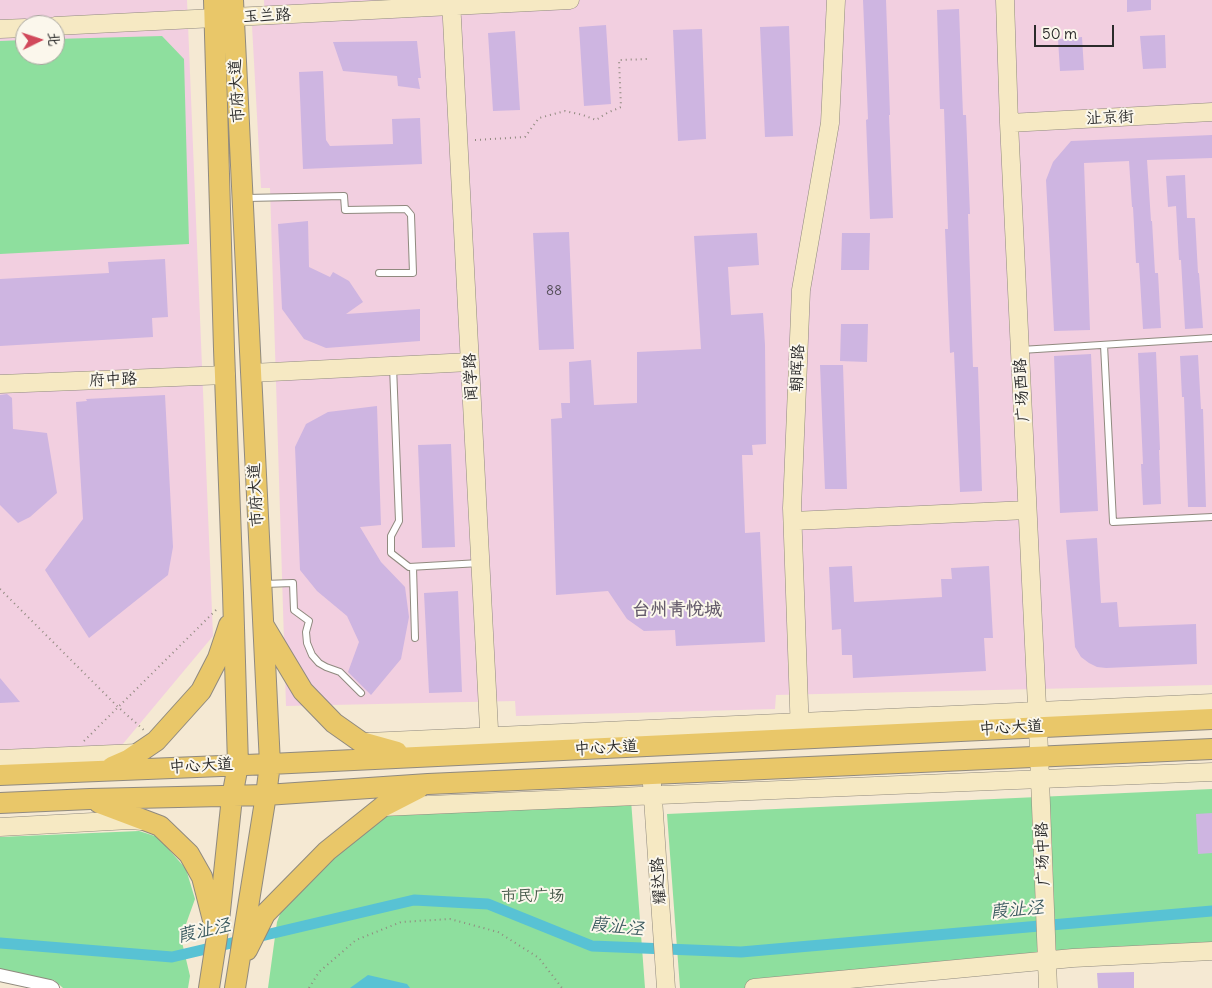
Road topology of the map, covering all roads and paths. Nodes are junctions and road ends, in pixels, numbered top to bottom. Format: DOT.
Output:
graph roads {
  1 [pos="570,0"];
  2 [pos="836,0"];
  3 [pos="1005,0"];
  4 [pos="451,3"];
  5 [pos="224,9"];
  6 [pos="65,25"];
  7 [pos="15,28"];
  8 [pos="0,29"];
  9 [pos="649,59"];
  10 [pos="1212,112"];
  11 [pos="1009,123"];
  12 [pos="475,140"];
  13 [pos="242,199"];
  14 [pos="379,273"];
  15 [pos="1212,338"];
  16 [pos="1104,345"];
  17 [pos="1020,350"];
  18 [pos="470,362"];
  19 [pos="393,365"];
  20 [pos="251,373"];
  21 [pos="226,375"];
  22 [pos="0,384"];
  23 [pos="1027,510"];
  24 [pos="1212,517"];
  25 [pos="792,521"];
  26 [pos="480,563"];
  27 [pos="413,567"];
  28 [pos="260,584"];
  29 [pos="0,589"];
  30 [pos="233,593"];
  31 [pos="233,614"];
  32 [pos="263,623"];
  33 [pos="415,638"];
  34 [pos="361,693"];
  35 [pos="1212,703"];
  36 [pos="118,707"];
  37 [pos="1038,719"];
  38 [pos="1212,719"];
  39 [pos="800,730"];
  40 [pos="156,740"];
  41 [pos="361,742"];
  42 [pos="490,745"];
  43 [pos="1212,750"];
  44 [pos="138,753"];
  45 [pos="69,756"];
  46 [pos="424,756"];
  47 [pos="1039,757"];
  48 [pos="0,759"];
  49 [pos="270,764"];
  50 [pos="238,765"];
  51 [pos="102,771"];
  52 [pos="1212,772"];
  53 [pos="651,774"];
  54 [pos="0,775"];
  55 [pos="1040,780"];
  56 [pos="428,784"];
  57 [pos="653,795"];
  58 [pos="232,796"];
  59 [pos="266,796"];
  60 [pos="90,799"];
  61 [pos="0,803"];
  62 [pos="382,807"];
  63 [pos="149,822"];
  64 [pos="0,827"];
  65 [pos="256,915"];
  66 [pos="217,938"];
  67 [pos="1212,951"];
  68 [pos="1047,954"];
  69 [pos="0,975"];
  70 [pos="211,980"];
  71 [pos="665,980"];
  72 [pos="53,988"];
  73 [pos="235,988"];
  74 [pos="309,988"];
  75 [pos="562,988"];
  76 [pos="754,988"];
  77 [pos="1048,988"];
  1 -- 4 [label="street, 玉兰路"];
  2 -- 25 [label="street, 朝晖路"];
  3 -- 11 [label="street, 广场西路"];
  4 -- 5 [label="street, 玉兰路"];
  4 -- 18 [label="street, 闻学路"];
  5 -- 6 [label="street, 玉兰路"];
  5 -- 13 [label="main road, 市府大道"];
  5 -- 21 [label="main road, 市府大道"];
  7 -- 8 [label="street"];
  9 -- 12 [label="path"];
  10 -- 11 [label="street, 沚京街"];
  11 -- 17 [label="street, 广场西路"];
  13 -- 14 [label="lane"];
  13 -- 20 [label="main road, 市府大道"];
  15 -- 16 [label="lane"];
  16 -- 17 [label="lane"];
  16 -- 24 [label="lane"];
  17 -- 23 [label="street, 广场西路"];
  18 -- 19 [label="street"];
  18 -- 26 [label="street, 闻学路"];
  19 -- 20 [label="street"];
  19 -- 27 [label="lane"];
  20 -- 28 [label="main road, 市府大道"];
  21 -- 22 [label="street, 府中路"];
  21 -- 30 [label="main road, 市府大道"];
  23 -- 25 [label="street"];
  23 -- 37 [label="street, 广场西路"];
  25 -- 39 [label="street, 朝晖路"];
  26 -- 27 [label="lane"];
  26 -- 42 [label="street, 闻学路"];
  27 -- 33 [label="lane"];
  28 -- 32 [label="main road, 市府大道"];
  28 -- 34 [label="lane"];
  29 -- 36 [label="path"];
  30 -- 31 [label="main road, 市府大道"];
  30 -- 36 [label="path"];
  31 -- 40 [label="main road"];
  31 -- 50 [label="main road, 市府大道"];
  32 -- 41 [label="main road"];
  32 -- 49 [label="main road, 市府大道"];
  35 -- 37 [label="street"];
  36 -- 40 [label="path"];
  36 -- 45 [label="path"];
  37 -- 38 [label="main road, 中心大道"];
  37 -- 39 [label="main road, 中心大道"];
  37 -- 47 [label="street, 广场西路"];
  39 -- 42 [label="main road, 中心大道"];
  40 -- 44 [label="main road"];
  41 -- 42 [label="street"];
  41 -- 46 [label="main road"];
  42 -- 46 [label="main road, 中心大道"];
  43 -- 47 [label="main road, 中心大道"];
  44 -- 45 [label="street"];
  44 -- 51 [label="main road"];
  45 -- 48 [label="street"];
  46 -- 49 [label="main road, 中心大道"];
  47 -- 53 [label="main road, 中心大道"];
  47 -- 55 [label="street, 广场西路"];
  49 -- 50 [label="main road, 中心大道"];
  49 -- 59 [label="main road, 市府大道"];
  50 -- 51 [label="main road, 中心大道"];
  50 -- 58 [label="main road, 市府大道"];
  51 -- 54 [label="main road, 中心大道"];
  52 -- 55 [label="street"];
  53 -- 56 [label="main road, 中心大道"];
  53 -- 57 [label="street, 耀达路"];
  55 -- 57 [label="street"];
  55 -- 68 [label="street, 广场中路"];
  56 -- 59 [label="main road, 中心大道"];
  56 -- 62 [label="main road"];
  57 -- 62 [label="street"];
  57 -- 71 [label="street, 耀达路"];
  58 -- 59 [label="main road, 中心大道"];
  58 -- 60 [label="main road, 中心大道"];
  58 -- 66 [label="main road, 市府大道"];
  59 -- 65 [label="main road, 市府大道"];
  60 -- 61 [label="main road, 中心大道"];
  60 -- 63 [label="main road"];
  62 -- 65 [label="main road"];
  63 -- 64 [label="street"];
  63 -- 66 [label="main road"];
  65 -- 73 [label="main road"];
  66 -- 70 [label="main road, 市府大道"];
  67 -- 68 [label="street"];
  68 -- 76 [label="street"];
  68 -- 77 [label="street, 广场中路"];
  69 -- 72 [label="street"];
  74 -- 75 [label="path"];
}
